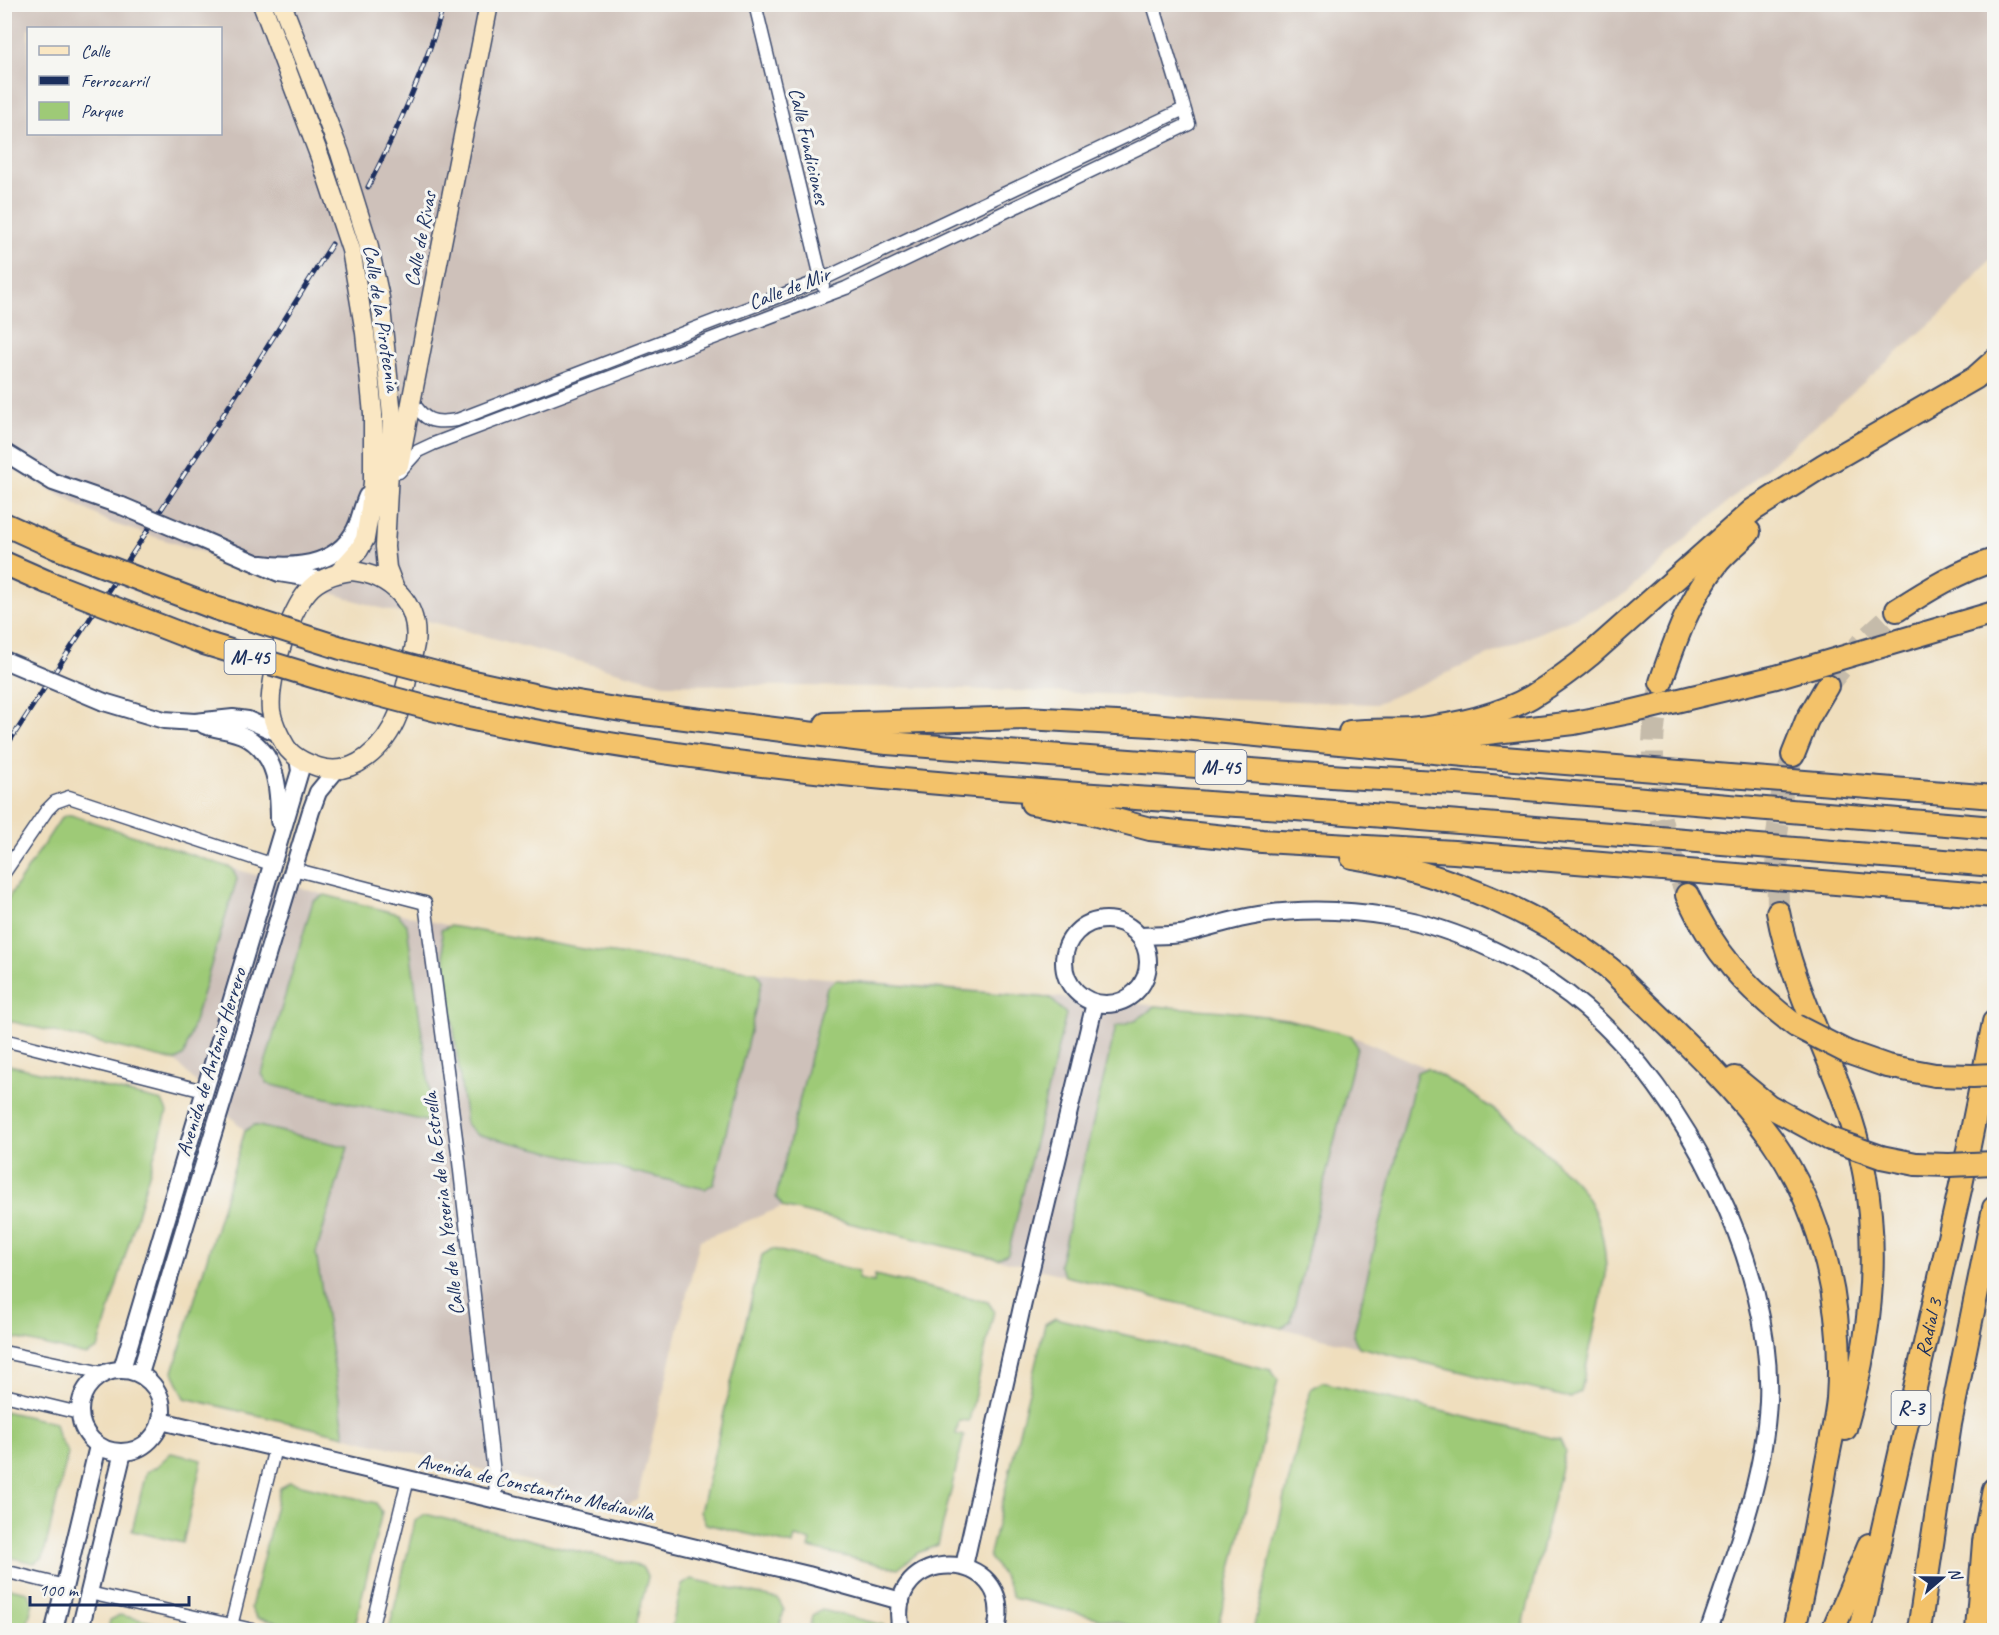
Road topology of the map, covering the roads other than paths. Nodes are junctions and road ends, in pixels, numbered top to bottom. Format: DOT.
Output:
graph roads {
  1 [pos="262,4"];
  2 [pos="282,4"];
  3 [pos="489,4"];
  4 [pos="756,4"];
  5 [pos="1153,4"];
  6 [pos="1184,109"];
  7 [pos="821,280"];
  8 [pos="825,296"];
  9 [pos="1995,361"];
  10 [pos="411,400"];
  11 [pos="4,452"];
  12 [pos="1824,465"];
  13 [pos="386,481"];
  14 [pos="4,524"];
  15 [pos="1995,560"];
  16 [pos="4,563"];
  17 [pos="262,564"];
  18 [pos="339,572"];
  19 [pos="322,580"];
  20 [pos="394,586"];
  21 [pos="1897,610"];
  22 [pos="1995,613"];
  23 [pos="4,660"];
  24 [pos="1661,682"];
  25 [pos="1827,686"];
  26 [pos="195,722"];
  27 [pos="1211,730"];
  28 [pos="791,731"];
  29 [pos="1342,733"];
  30 [pos="278,734"];
  31 [pos="1793,755"];
  32 [pos="298,758"];
  33 [pos="337,769"];
  34 [pos="979,787"];
  35 [pos="1995,797"];
  36 [pos="1991,828"];
  37 [pos="279,839"];
  38 [pos="1262,841"];
  39 [pos="271,864"];
  40 [pos="1988,865"];
  41 [pos="293,869"];
  42 [pos="4,873"];
  43 [pos="1687,895"];
  44 [pos="1984,895"];
  45 [pos="1778,912"];
  46 [pos="1179,934"];
  47 [pos="1139,936"];
  48 [pos="1147,956"];
  49 [pos="1610,969"];
  50 [pos="1095,1003"];
  51 [pos="1995,1022"];
  52 [pos="4,1040"];
  53 [pos="1995,1075"];
  54 [pos="204,1091"];
  55 [pos="1995,1163"];
  56 [pos="1995,1208"];
  57 [pos="4,1352"];
  58 [pos="122,1369"];
  59 [pos="103,1373"];
  60 [pos="140,1374"];
  61 [pos="4,1395"];
  62 [pos="79,1413"];
  63 [pos="161,1421"];
  64 [pos="98,1446"];
  65 [pos="275,1448"];
  66 [pos="123,1452"];
  67 [pos="408,1479"];
  68 [pos="1894,1482"];
  69 [pos="1995,1490"];
  70 [pos="497,1500"];
  71 [pos="1814,1537"];
  72 [pos="964,1566"];
  73 [pos="4,1571"];
  74 [pos="65,1586"];
  75 [pos="89,1593"];
  76 [pos="901,1600"];
  77 [pos="231,1628"];
  78 [pos="54,1630"];
  79 [pos="80,1630"];
  80 [pos="253,1630"];
  81 [pos="371,1630"];
  82 [pos="902,1630"];
  83 [pos="996,1630"];
  84 [pos="1709,1630"];
  85 [pos="1794,1630"];
  86 [pos="1833,1630"];
  87 [pos="1860,1630"];
  88 [pos="1919,1630"];
  89 [pos="1977,1630"];
  1 -- 13 [label="main road, Calle de la Pirotecnia"];
  2 -- 13 [label="main road, Calle de la Pirotecnia"];
  3 -- 10 [label="main road, Calle de Rivas"];
  4 -- 7 [label="street, Calle Fundiciones"];
  5 -- 6 [label="street"];
  6 -- 7 [label="street, Calle de Mir"];
  6 -- 8 [label="street, Calle de Mir"];
  7 -- 8 [label="street, Calle Fundiciones"];
  7 -- 10 [label="street, Calle de Mir"];
  8 -- 13 [label="street, Calle de Mir"];
  9 -- 12 [label="highway"];
  10 -- 13 [label="main road, Calle de Rivas"];
  11 -- 17 [label="street, bridge"];
  12 -- 24 [label="highway"];
  12 -- 29 [label="highway"];
  13 -- 17 [label="street"];
  13 -- 18 [label="main road, Calle de la Pirotecnia"];
  13 -- 20 [label="main road, Calle de Rivas"];
  14 -- 28 [label="highway, M-45, bridge"];
  15 -- 21 [label="highway"];
  16 -- 34 [label="highway, M-45, bridge"];
  17 -- 19 [label="street"];
  18 -- 19 [label="main road"];
  18 -- 20 [label="main road"];
  19 -- 30 [label="main road"];
  20 -- 33 [label="main road"];
  22 -- 29 [label="highway"];
  23 -- 26 [label="street, bridge"];
  25 -- 31 [label="highway"];
  26 -- 30 [label="street"];
  26 -- 37 [label="street"];
  27 -- 28 [label="highway"];
  27 -- 29 [label="highway"];
  27 -- 35 [label="highway"];
  28 -- 36 [label="highway, M-45"];
  30 -- 32 [label="main road"];
  32 -- 33 [label="main road"];
  32 -- 37 [label="street, Avenida de Antonio Herrero"];
  33 -- 41 [label="street, Avenida de Antonio Herrero"];
  34 -- 38 [label="highway"];
  34 -- 40 [label="highway, M-45"];
  37 -- 39 [label="street, Avenida de Antonio Herrero"];
  38 -- 44 [label="highway"];
  38 -- 49 [label="highway"];
  39 -- 42 [label="street"];
  39 -- 54 [label="street, Avenida de Antonio Herrero"];
  41 -- 60 [label="street, Avenida de Antonio Herrero"];
  41 -- 70 [label="street, Calle de la Yeseria de la Estrella"];
  43 -- 53 [label="highway, bridge"];
  45 -- 71 [label="highway"];
  46 -- 47 [label="street"];
  46 -- 48 [label="street"];
  46 -- 84 [label="street"];
  47 -- 48 [label="street"];
  47 -- 50 [label="street"];
  48 -- 50 [label="street"];
  49 -- 55 [label="highway, bridge"];
  49 -- 71 [label="highway"];
  50 -- 72 [label="street"];
  51 -- 68 [label="highway, Radial 3 / R-3"];
  52 -- 54 [label="street"];
  54 -- 58 [label="street, Avenida de Antonio Herrero"];
  56 -- 88 [label="highway, Radial 3 / R-3"];
  57 -- 59 [label="street"];
  58 -- 59 [label="street"];
  58 -- 60 [label="street"];
  59 -- 62 [label="street"];
  60 -- 63 [label="street"];
  61 -- 62 [label="street"];
  62 -- 64 [label="street"];
  63 -- 65 [label="street, Avenida de Constantino Mediavilla"];
  63 -- 66 [label="street"];
  64 -- 66 [label="street"];
  64 -- 74 [label="street"];
  65 -- 67 [label="street, Avenida de Constantino Mediavilla"];
  65 -- 77 [label="street"];
  66 -- 75 [label="street"];
  67 -- 70 [label="street, Avenida de Constantino Mediavilla"];
  67 -- 81 [label="street"];
  68 -- 86 [label="highway"];
  68 -- 87 [label="highway, Radial 3 / R-3"];
  69 -- 89 [label="highway"];
  70 -- 76 [label="street, Avenida de Constantino Mediavilla"];
  71 -- 85 [label="highway"];
  72 -- 76 [label="street"];
  72 -- 83 [label="street"];
  73 -- 74 [label="street"];
  74 -- 78 [label="street"];
  75 -- 77 [label="street"];
  75 -- 79 [label="street"];
  76 -- 82 [label="street"];
  77 -- 80 [label="street"];
}
